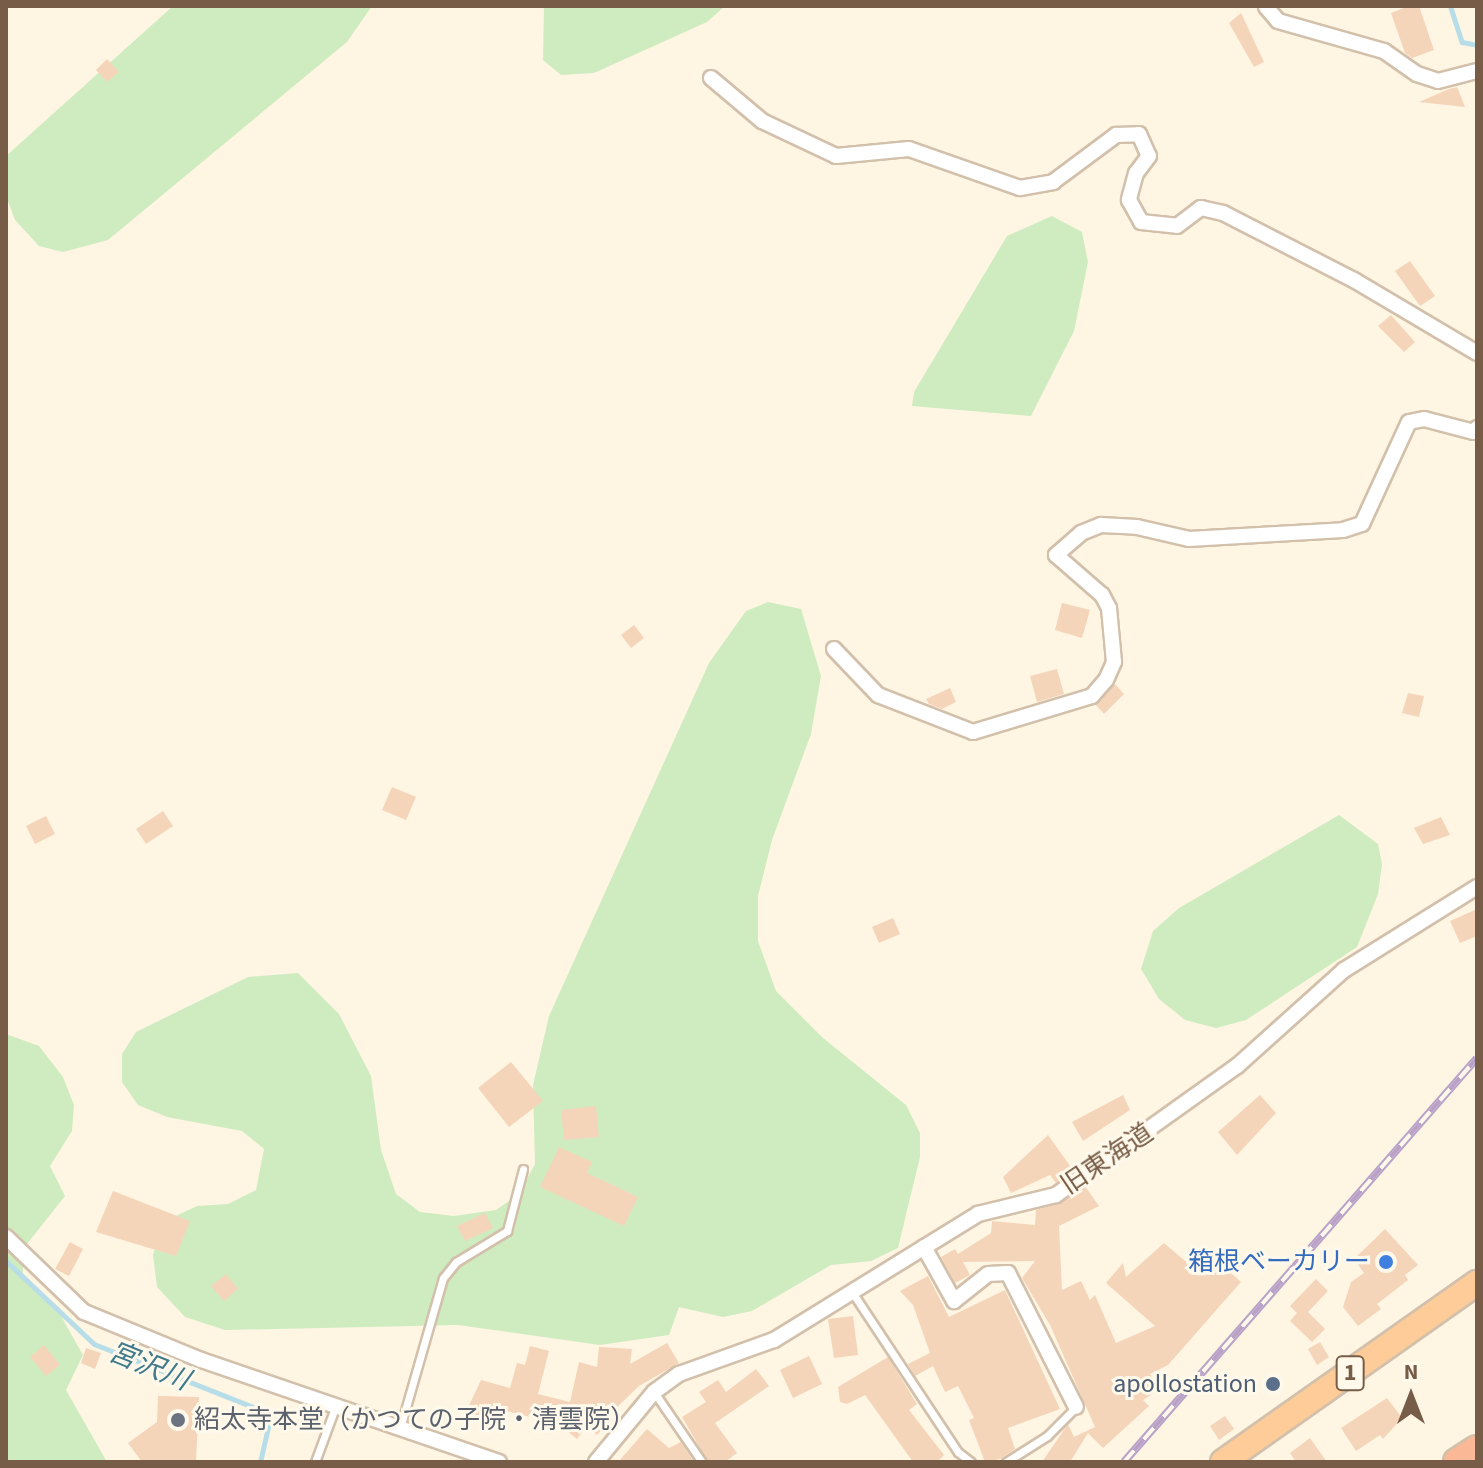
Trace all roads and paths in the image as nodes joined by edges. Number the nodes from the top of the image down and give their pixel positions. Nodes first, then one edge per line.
1 (1266, 7) edge
2 (1477, 71) edge
3 (711, 78) dead end
4 (1477, 353) edge
5 (1477, 428) edge
6 (834, 649) dead end
7 (1477, 887) edge
8 (523, 1169) dead end
9 (6, 1237) edge
10 (924, 1247) junction
11 (1477, 1283) edge
12 (852, 1292) junction
13 (654, 1392) junction
14 (336, 1405) junction
15 (1076, 1407) joint
16 (400, 1428) junction
17 (1477, 1436) edge
18 (1477, 1449) edge
19 (315, 1462) edge
20 (499, 1462) edge
21 (596, 1462) edge
22 (702, 1462) edge
23 (971, 1462) edge
24 (1006, 1462) edge
25 (1223, 1462) edge
26 (1445, 1462) edge
27 (1457, 1462) edge

1 - 2 street
3 - 4 street
5 - 6 street
7 - 10 street, 旧東海道
8 - 16 lane
9 - 14 street
10 - 12 street, 旧東海道
10 - 15 street
11 - 25 highway, 1
12 - 13 street, 旧東海道
12 - 23 lane
13 - 21 street, 旧東海道
13 - 22 lane
14 - 16 street
14 - 19 lane
15 - 24 lane
16 - 20 street
17 - 26 highway
18 - 27 highway

